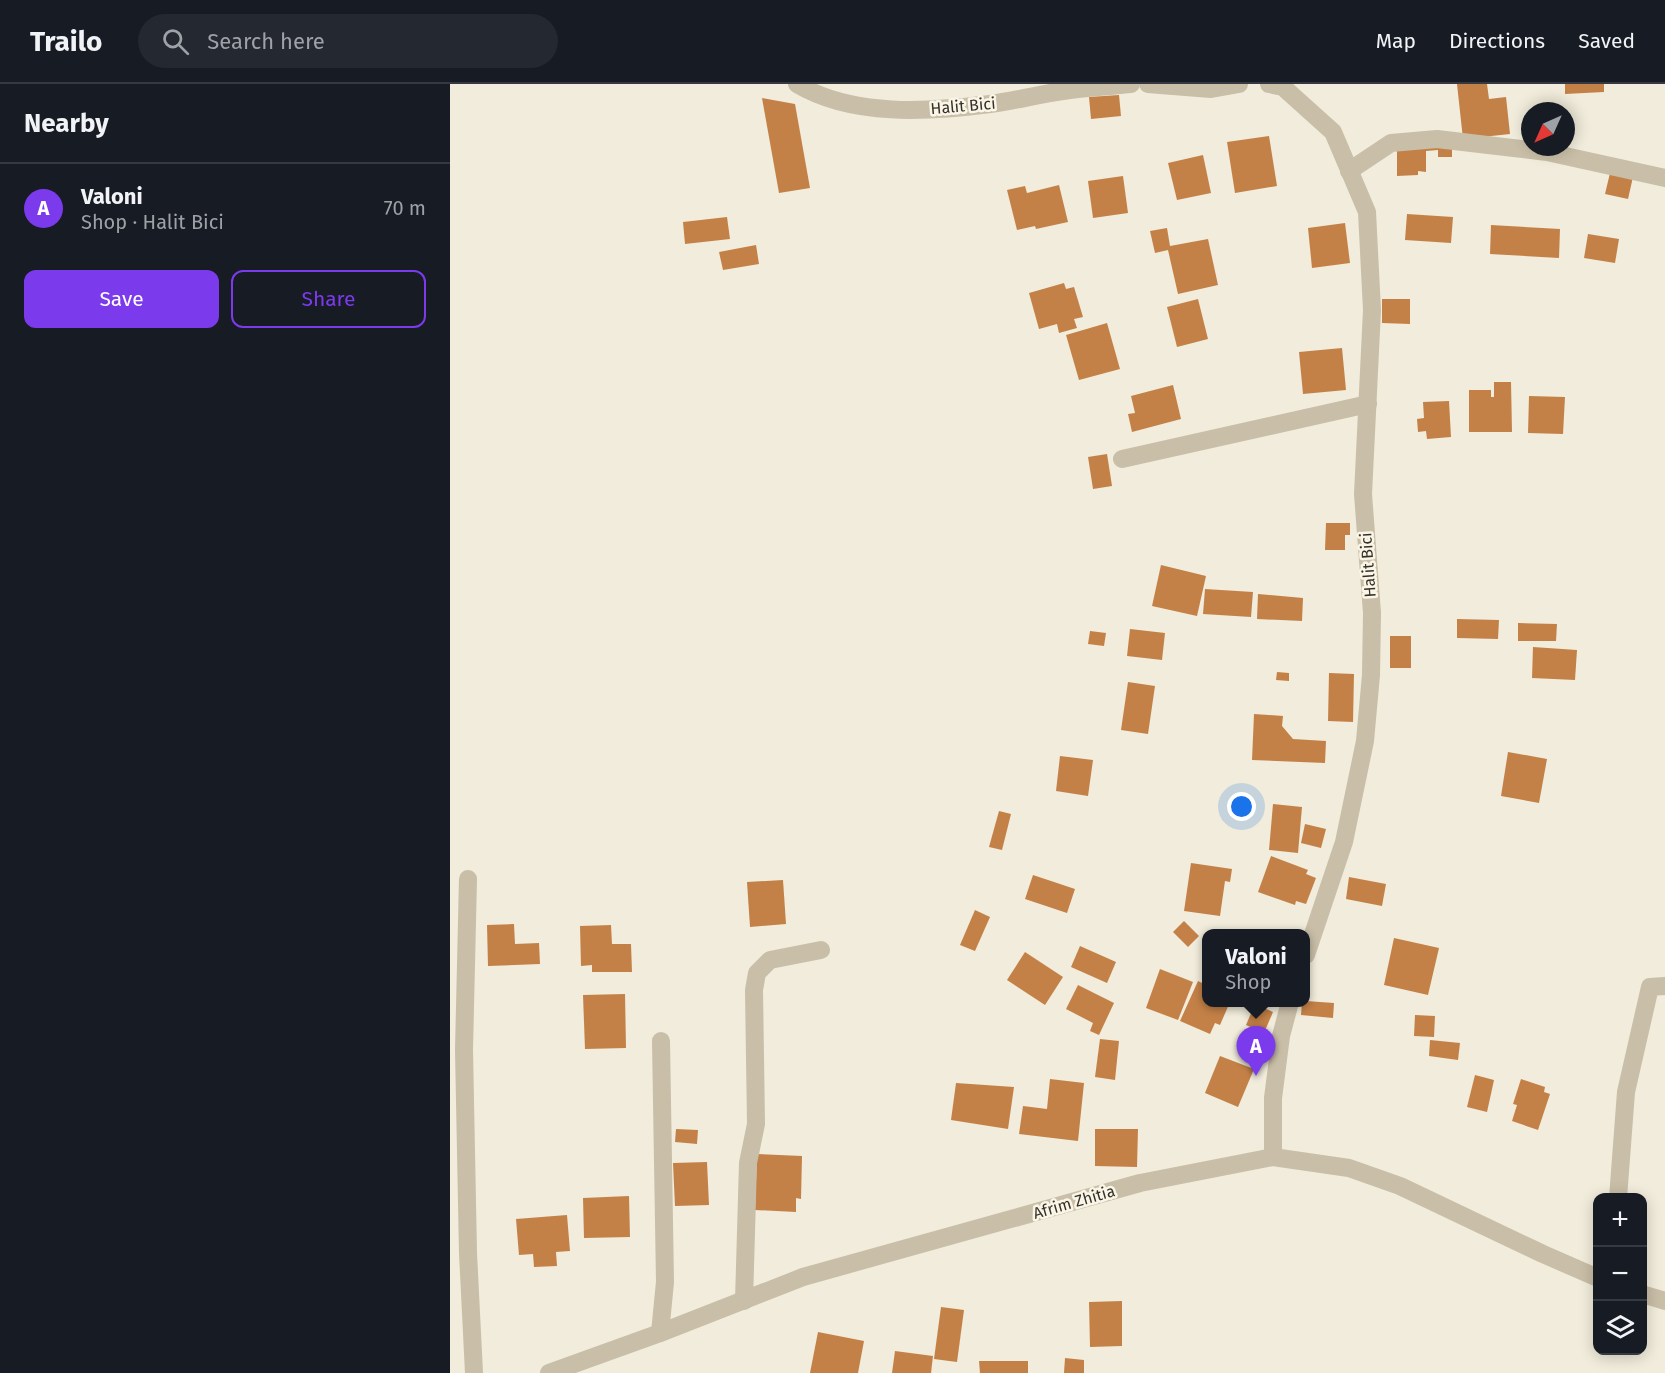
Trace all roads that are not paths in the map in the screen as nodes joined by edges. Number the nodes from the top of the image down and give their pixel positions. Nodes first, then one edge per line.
1 (797, 84) edge
2 (1131, 84) edge
3 (1148, 84) edge
4 (1239, 84) edge
5 (1269, 84) edge
6 (1349, 171) junction
7 (1665, 178) edge
8 (1368, 404) junction
9 (1122, 459) dead end
10 (468, 879) dead end
11 (1310, 941) edge
12 (821, 950) dead end
13 (1665, 986) edge
14 (1289, 1007) edge
15 (661, 1041) dead end
16 (1273, 1156) junction
17 (1618, 1193) edge
18 (1593, 1276) edge
19 (1647, 1296) edge
20 (744, 1301) junction
21 (1665, 1301) edge
22 (660, 1334) junction
23 (474, 1373) edge
24 (549, 1373) edge

1 - 2 street, Halit Bici
3 - 4 street
5 - 6 street, Halit Bici
6 - 7 street
6 - 8 street, Halit Bici
8 - 9 street
8 - 11 street, Halit Bici
10 - 23 street
12 - 20 street
13 - 17 street
14 - 16 street
15 - 22 street
16 - 18 street, Afrim Zhitia
16 - 20 street, Afrim Zhitia
19 - 21 street
20 - 22 street, Afrim Zhitia
22 - 24 street, Afrim Zhitia

